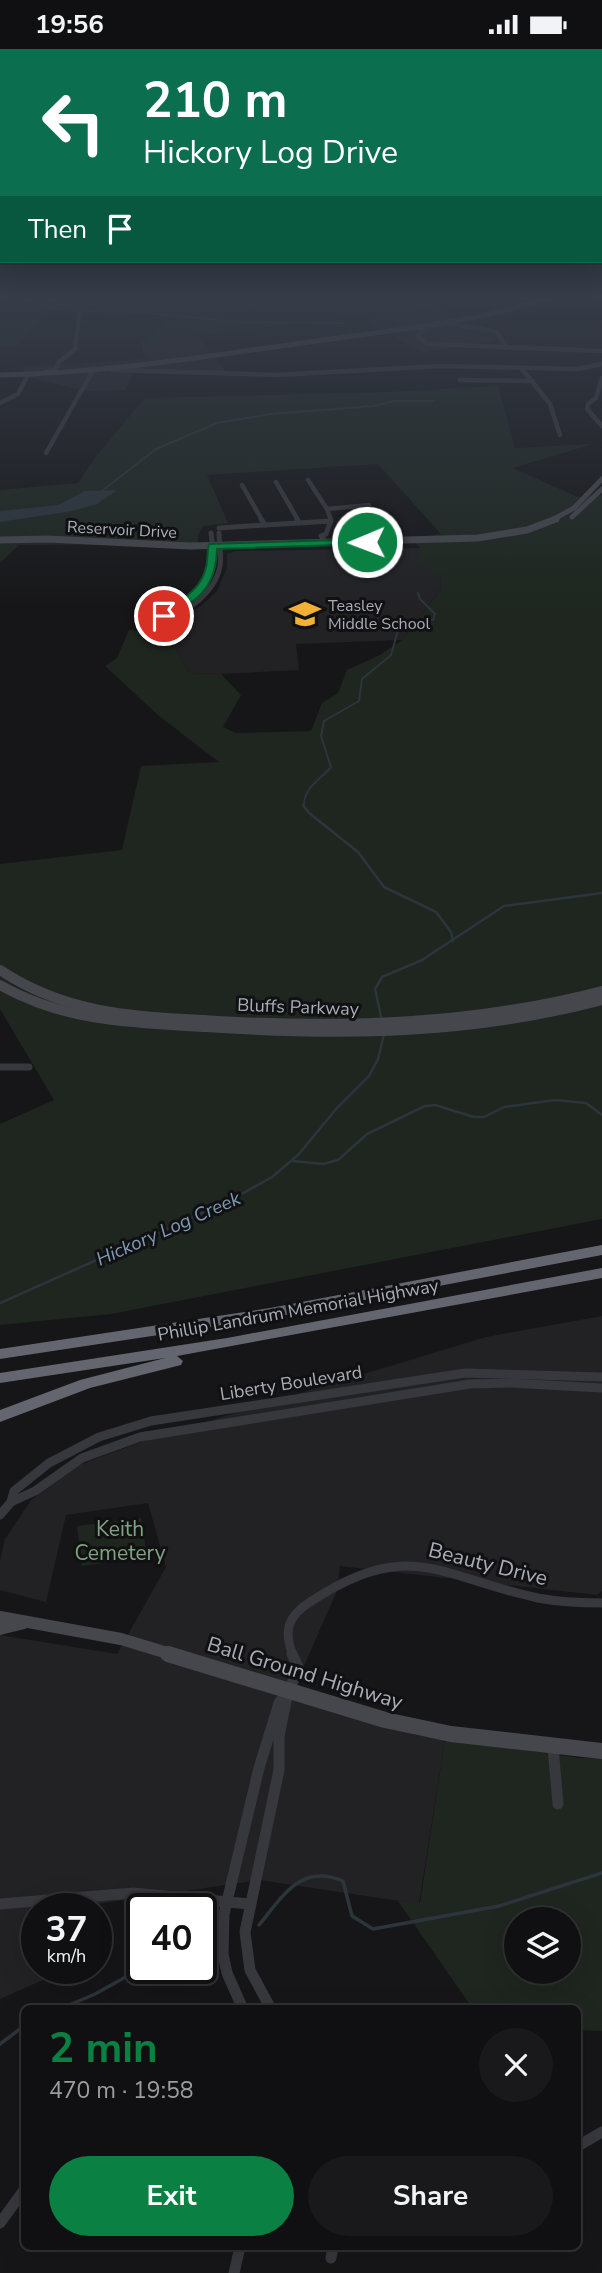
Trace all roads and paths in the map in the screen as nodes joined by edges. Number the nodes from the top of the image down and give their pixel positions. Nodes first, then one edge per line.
1 (75, 402) edge
2 (548, 402) edge
3 (591, 402) edge
4 (602, 426) edge
5 (560, 435) dead end
6 (46, 453) dead end
7 (602, 479) edge
8 (308, 480) dead end
9 (276, 482) dead end
10 (242, 485) dead end
11 (602, 489) edge
12 (369, 505) dead end
13 (327, 509) junction
14 (331, 521) junction
15 (299, 523) junction
16 (265, 525) junction
17 (220, 531) junction
18 (0, 542) edge
19 (326, 544) junction
20 (215, 545) junction
21 (0, 970) edge
22 (0, 985) edge
23 (602, 991) edge
24 (602, 1000) edge
25 (201, 1023) junction
26 (0, 1067) edge
27 (29, 1067) dead end
28 (602, 1250) edge
29 (602, 1273) edge
30 (377, 1317) junction
31 (102, 1340) junction
32 (0, 1346) edge
33 (0, 1354) edge
34 (602, 1377) edge
35 (0, 1378) edge
36 (602, 1388) edge
37 (0, 1416) edge
38 (12, 1502) junction
39 (0, 1515) edge
40 (602, 1603) edge
41 (0, 1617) edge
42 (29, 1622) junction
43 (0, 1629) edge
44 (288, 1692) junction
45 (552, 1747) junction
46 (602, 1751) edge
47 (558, 1804) dead end
48 (227, 1901) junction
49 (249, 1903) junction
50 (0, 1904) edge
51 (241, 2005) edge
52 (269, 2005) edge
53 (602, 2132) edge
54 (581, 2144) edge
55 (21, 2194) edge
56 (0, 2223) edge
57 (239, 2250) edge
58 (234, 2273) edge

1 - 6 street
2 - 5 street
3 - 4 street
7 - 19 main road, Reservoir Drive
8 - 13 street
9 - 15 street
10 - 16 street
11 - 19 main road, Reservoir Drive
12 - 13 street
13 - 14 street
14 - 15 street
14 - 19 street
15 - 16 street
16 - 17 street
17 - 20 street
17 - 20 street
18 - 20 main road, Reservoir Drive
18 - 20 main road, Reservoir Drive
19 - 20 main road, Reservoir Drive
19 - 20 main road, Reservoir Drive
20 - 20 street
21 - 25 main road, Bluffs Parkway
22 - 25 main road, Bluffs Parkway
23 - 25 main road, Bluffs Parkway
24 - 25 main road, Bluffs Parkway
26 - 27 street
28 - 31 highway, Phillip Landrum Memorial Highway
29 - 30 highway, Phillip Landrum Memorial Highway
30 - 35 highway, Phillip Landrum Memorial Highway
30 - 37 highway
31 - 32 highway
31 - 33 highway, Phillip Landrum Memorial Highway
34 - 38 street, Liberty Boulevard
36 - 38 street, Liberty Boulevard
38 - 39 street, Liberty Boulevard
40 - 44 street, Beauty Drive
41 - 42 main road, Ball Ground Highway
42 - 43 main road
42 - 44 main road, Ball Ground Highway
44 - 45 main road, Ball Ground Highway
44 - 48 street
44 - 49 street
45 - 46 main road, Ball Ground Highway
45 - 47 street
48 - 49 street
48 - 50 street
48 - 51 street
49 - 52 street
53 - 54 street
55 - 56 street
57 - 58 street

